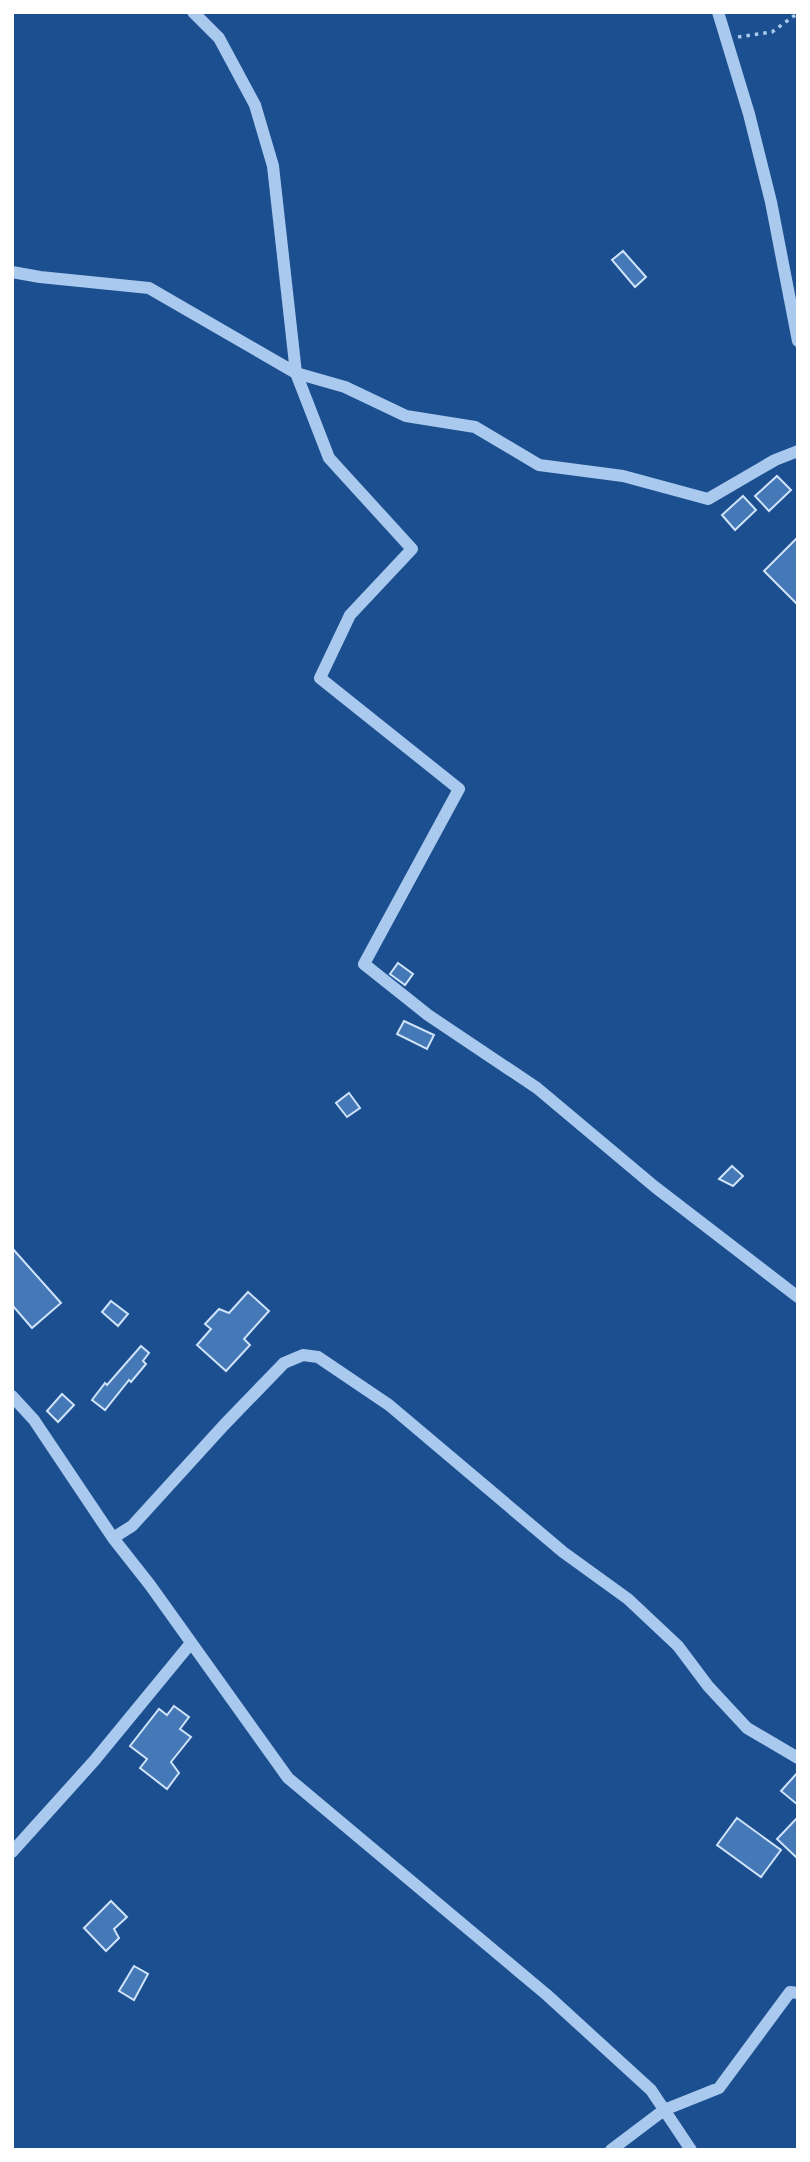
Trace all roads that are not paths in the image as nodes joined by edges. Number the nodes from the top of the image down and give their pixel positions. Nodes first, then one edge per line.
1 (193, 12) edge
2 (718, 12) edge
3 (12, 272) edge
4 (798, 341) edge
5 (296, 373) junction
6 (798, 451) edge
7 (798, 1297) edge
8 (12, 1396) edge
9 (113, 1538) junction
10 (191, 1643) junction
11 (798, 1758) edge
12 (12, 1852) edge
13 (798, 1993) edge
14 (664, 2110) junction
15 (611, 2150) edge
16 (691, 2150) edge

1 - 5 street
2 - 4 street
3 - 5 street
5 - 6 street
5 - 7 street
8 - 9 street
9 - 10 street
9 - 11 street
10 - 12 street
10 - 14 street
13 - 14 street
14 - 15 street
14 - 16 street

